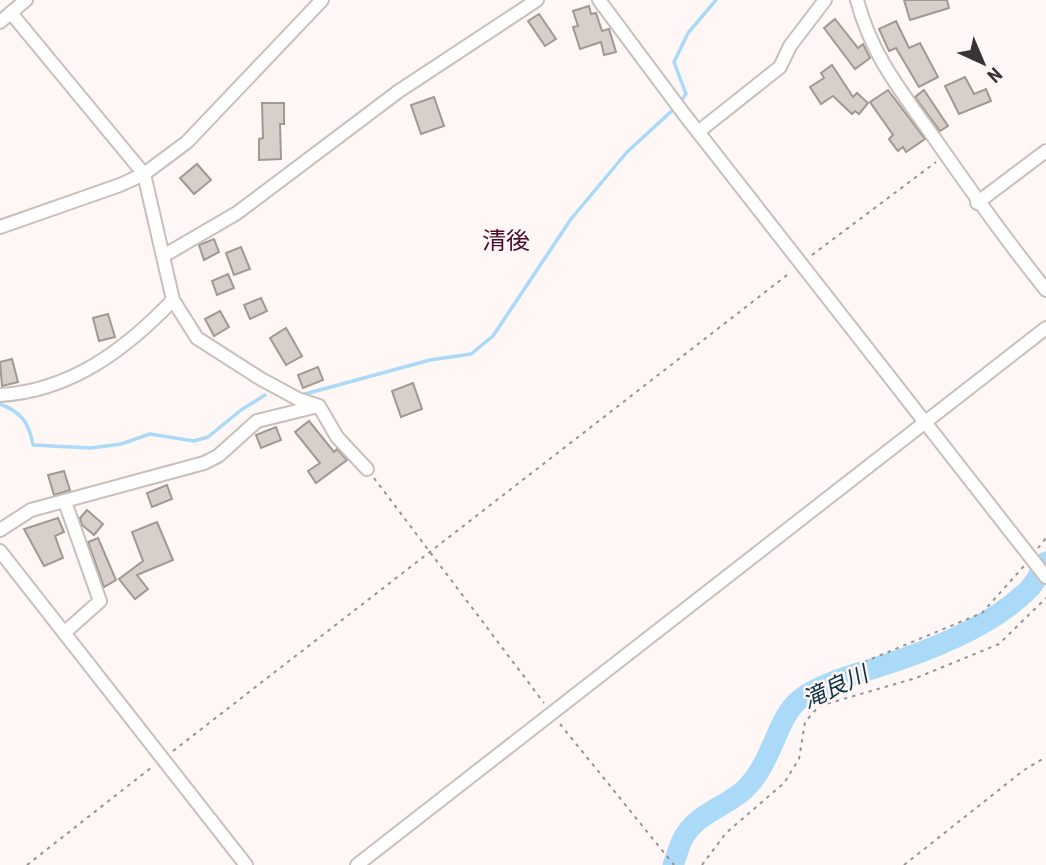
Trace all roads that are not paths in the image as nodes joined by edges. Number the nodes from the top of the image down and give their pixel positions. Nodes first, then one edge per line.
1 (26, 0) edge
2 (322, 0) edge
3 (537, 0) edge
4 (599, 0) edge
5 (825, 0) edge
6 (857, 0) edge
7 (12, 13) junction
8 (0, 22) edge
9 (698, 132) junction
10 (1046, 150) edge
11 (144, 174) junction
12 (977, 203) junction
13 (0, 227) edge
14 (165, 255) junction
15 (1046, 290) edge
16 (173, 300) junction
17 (1046, 328) edge
18 (0, 395) edge
19 (318, 406) junction
20 (926, 422) junction
21 (367, 469) road end
22 (65, 502) junction
23 (0, 530) edge
24 (0, 551) edge
25 (1046, 577) edge
26 (64, 632) junction
27 (246, 865) edge
28 (357, 865) edge

1 - 7 street
2 - 11 street
3 - 14 street
4 - 9 street
5 - 9 street
6 - 12 street
7 - 8 street
7 - 11 street
9 - 20 street
10 - 12 street
11 - 13 street
11 - 14 street
12 - 15 street
14 - 16 street
16 - 18 street
16 - 19 street
17 - 20 street
19 - 21 street
19 - 22 street
20 - 25 street
20 - 28 street
22 - 23 street
22 - 26 street
24 - 26 street
26 - 27 street

